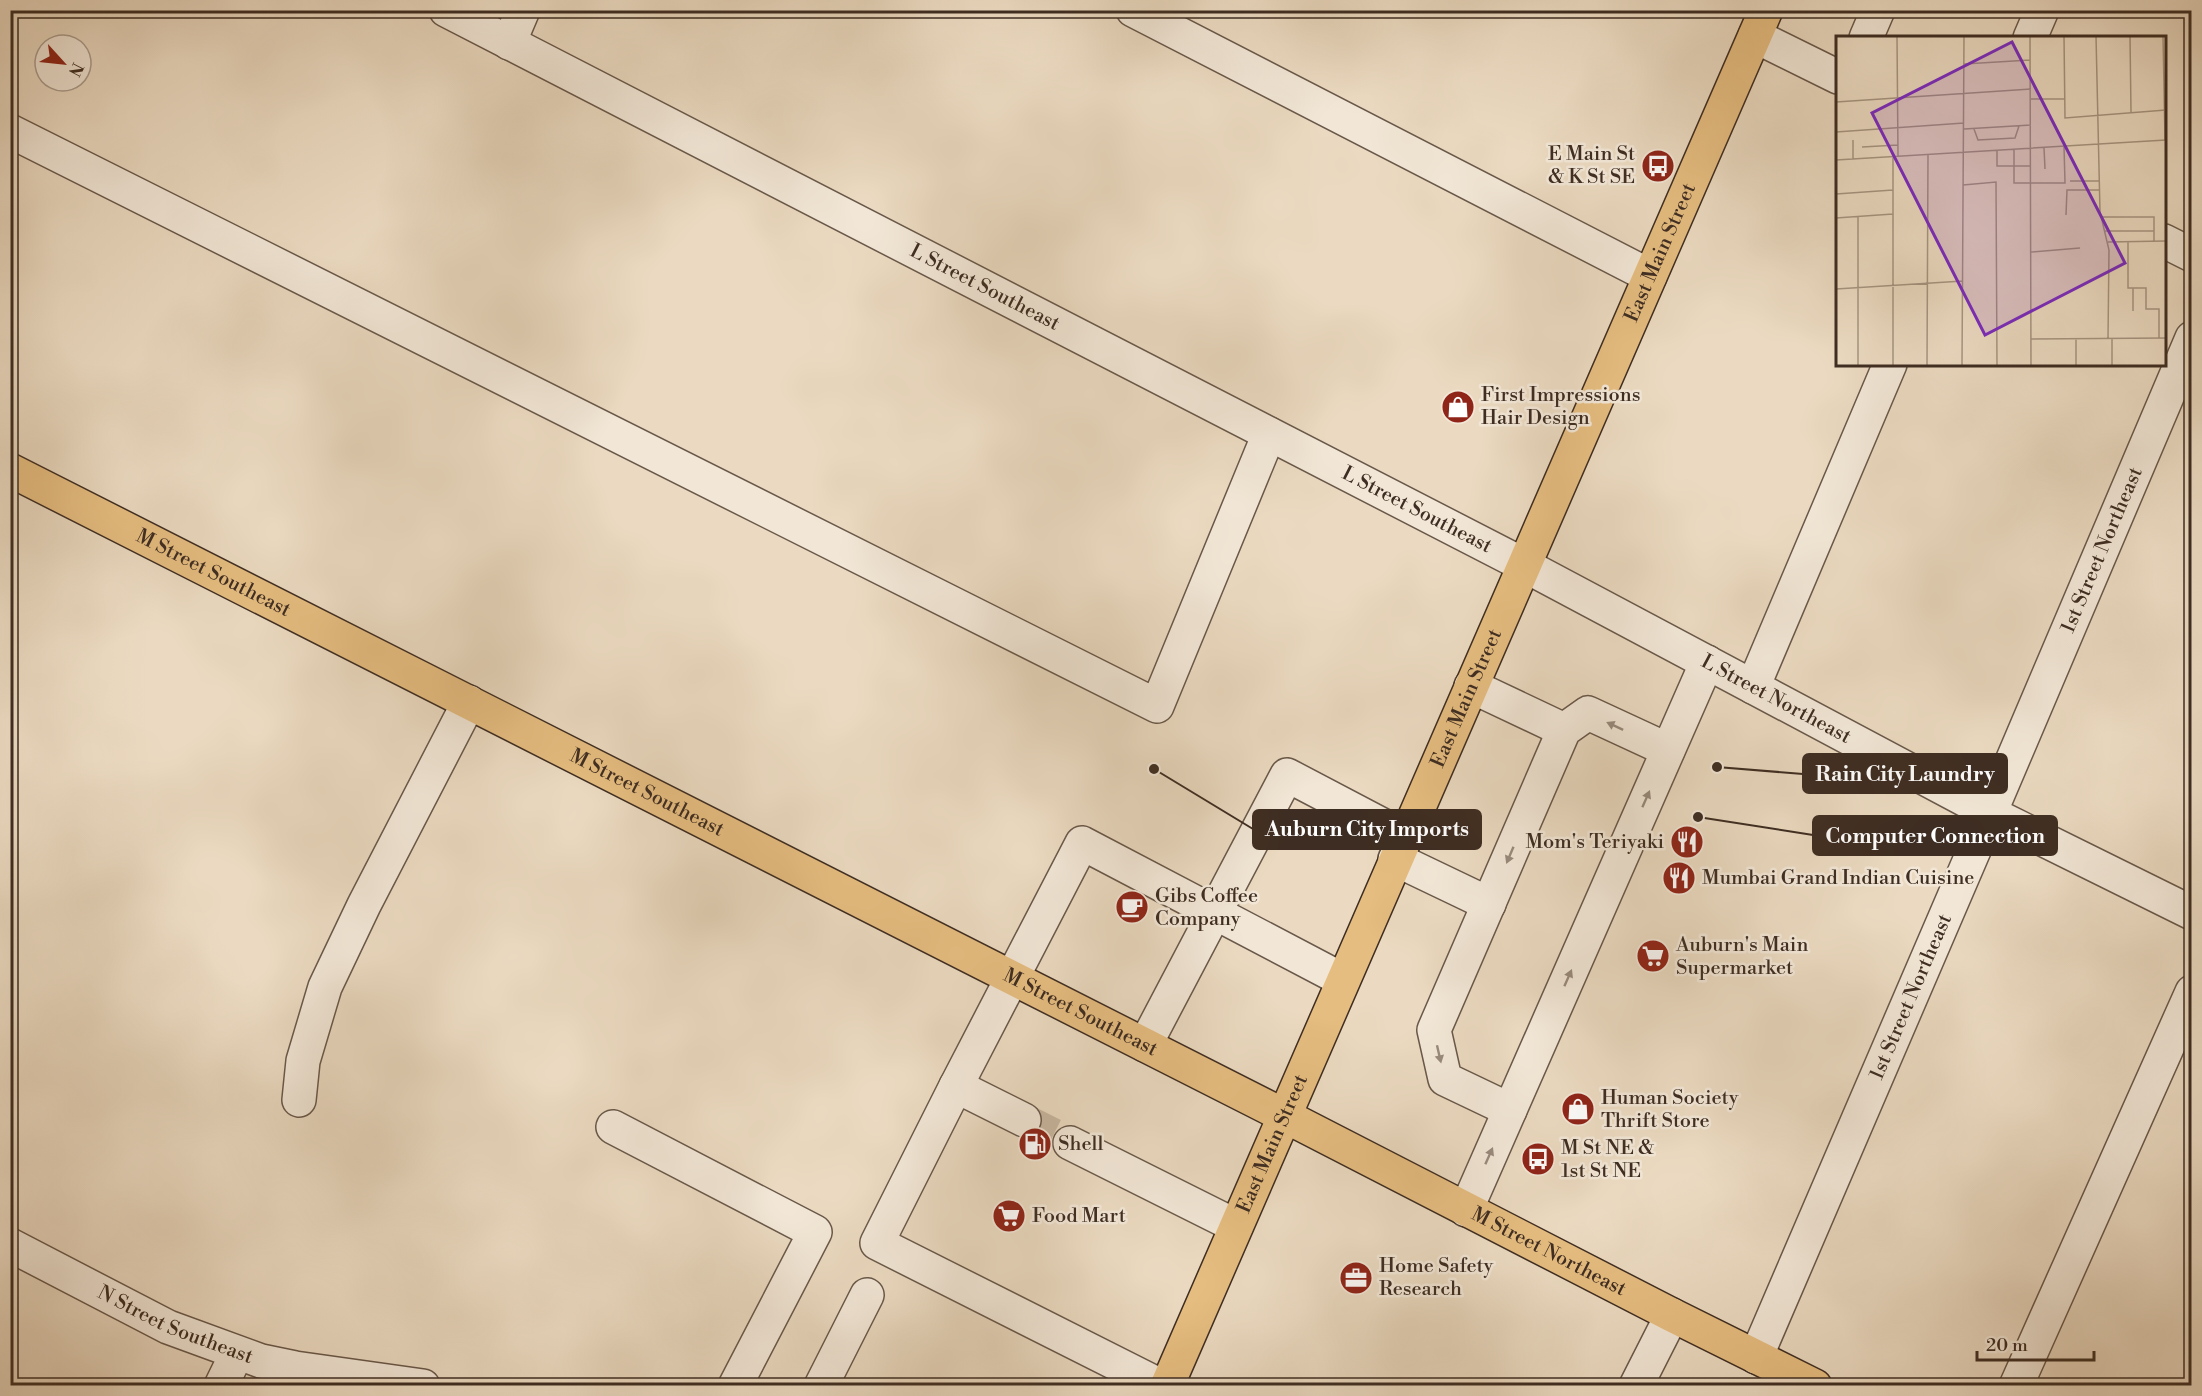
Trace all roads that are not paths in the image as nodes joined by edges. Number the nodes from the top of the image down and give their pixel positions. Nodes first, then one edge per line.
1 (446, 10) edge
2 (523, 10) edge
3 (1133, 10) edge
4 (1878, 10) edge
5 (2042, 10) edge
6 (1761, 23) edge
7 (1867, 36) edge
8 (2031, 36) edge
9 (509, 43) junction
10 (1836, 77) edge
11 (10, 131) edge
12 (2166, 243) edge
13 (2192, 255) edge
14 (1650, 276) junction
15 (2192, 338) edge
16 (1889, 366) edge
17 (1269, 434) junction
18 (10, 470) edge
19 (1524, 565) junction
20 (1707, 662) junction
21 (1471, 686) junction
22 (1753, 687) junction
23 (469, 702) junction
24 (1564, 730) junction
25 (1668, 750) junction
26 (1990, 813) junction
27 (1400, 848) junction
28 (1489, 904) junction
29 (1214, 913) junction
30 (2192, 913) edge
31 (1012, 978) junction
32 (1343, 980) junction
33 (2192, 992) edge
34 (1145, 1045) junction
35 (956, 1086) junction
36 (299, 1100) dead end
37 (1510, 1110) junction
38 (1285, 1116) junction
39 (1024, 1120) tunnel mouth
40 (613, 1127) dead end
41 (1070, 1143) tunnel mouth
42 (1466, 1210) junction
43 (1236, 1226) junction
44 (10, 1245) edge
45 (867, 1295) dead end
46 (1672, 1315) junction
47 (237, 1353) junction
48 (1756, 1357) junction
49 (333, 1379) edge
50 (221, 1386) edge
51 (423, 1386) edge
52 (735, 1386) edge
53 (820, 1386) edge
54 (1161, 1386) edge
55 (1167, 1386) edge
56 (1636, 1386) edge
57 (1815, 1386) edge
58 (2016, 1386) edge

1 - 9 street, L Street Southeast
2 - 9 street
3 - 14 street
4 - 7 street
5 - 8 street
6 - 10 street
6 - 14 main road, East Main Street
9 - 17 street, L Street Southeast
11 - 17 street
12 - 13 street
14 - 19 main road, East Main Street
15 - 26 street, 1st Street Northeast
16 - 22 street
17 - 19 street, L Street Southeast
18 - 23 main road, M Street Southeast
19 - 20 street, L Street Northeast
19 - 21 main road, East Main Street
20 - 22 street, L Street Northeast
20 - 25 street
21 - 24 street
21 - 27 main road, East Main Street
22 - 26 street, L Street Northeast
23 - 31 main road, M Street Southeast
23 - 36 street
25 -> 24 street
24 -> 28 street
37 -> 25 street
26 - 30 street, L Street Northeast
26 - 48 street, 1st Street Northeast
27 - 28 street
27 - 29 street
27 - 32 main road, East Main Street
28 -> 37 street
29 - 31 street
29 - 32 street
29 - 34 street
31 - 34 main road, M Street Southeast
31 - 35 street
32 - 38 main road, East Main Street
33 - 58 street
34 - 38 main road, M Street Southeast
35 - 39 street
35 - 54 street
42 -> 37 street
38 - 42 main road, M Street Northeast
38 - 43 main road, East Main Street
40 - 52 street
41 - 43 street
42 - 46 main road, M Street Northeast
43 - 55 main road, East Main Street
44 - 47 street, N Street Southeast
45 - 53 street
46 - 48 main road, M Street Northeast
46 - 56 street
47 - 49 street, N Street Southeast
47 - 50 street
48 - 57 main road, M Street Northeast
49 - 51 street, N Street Southeast

